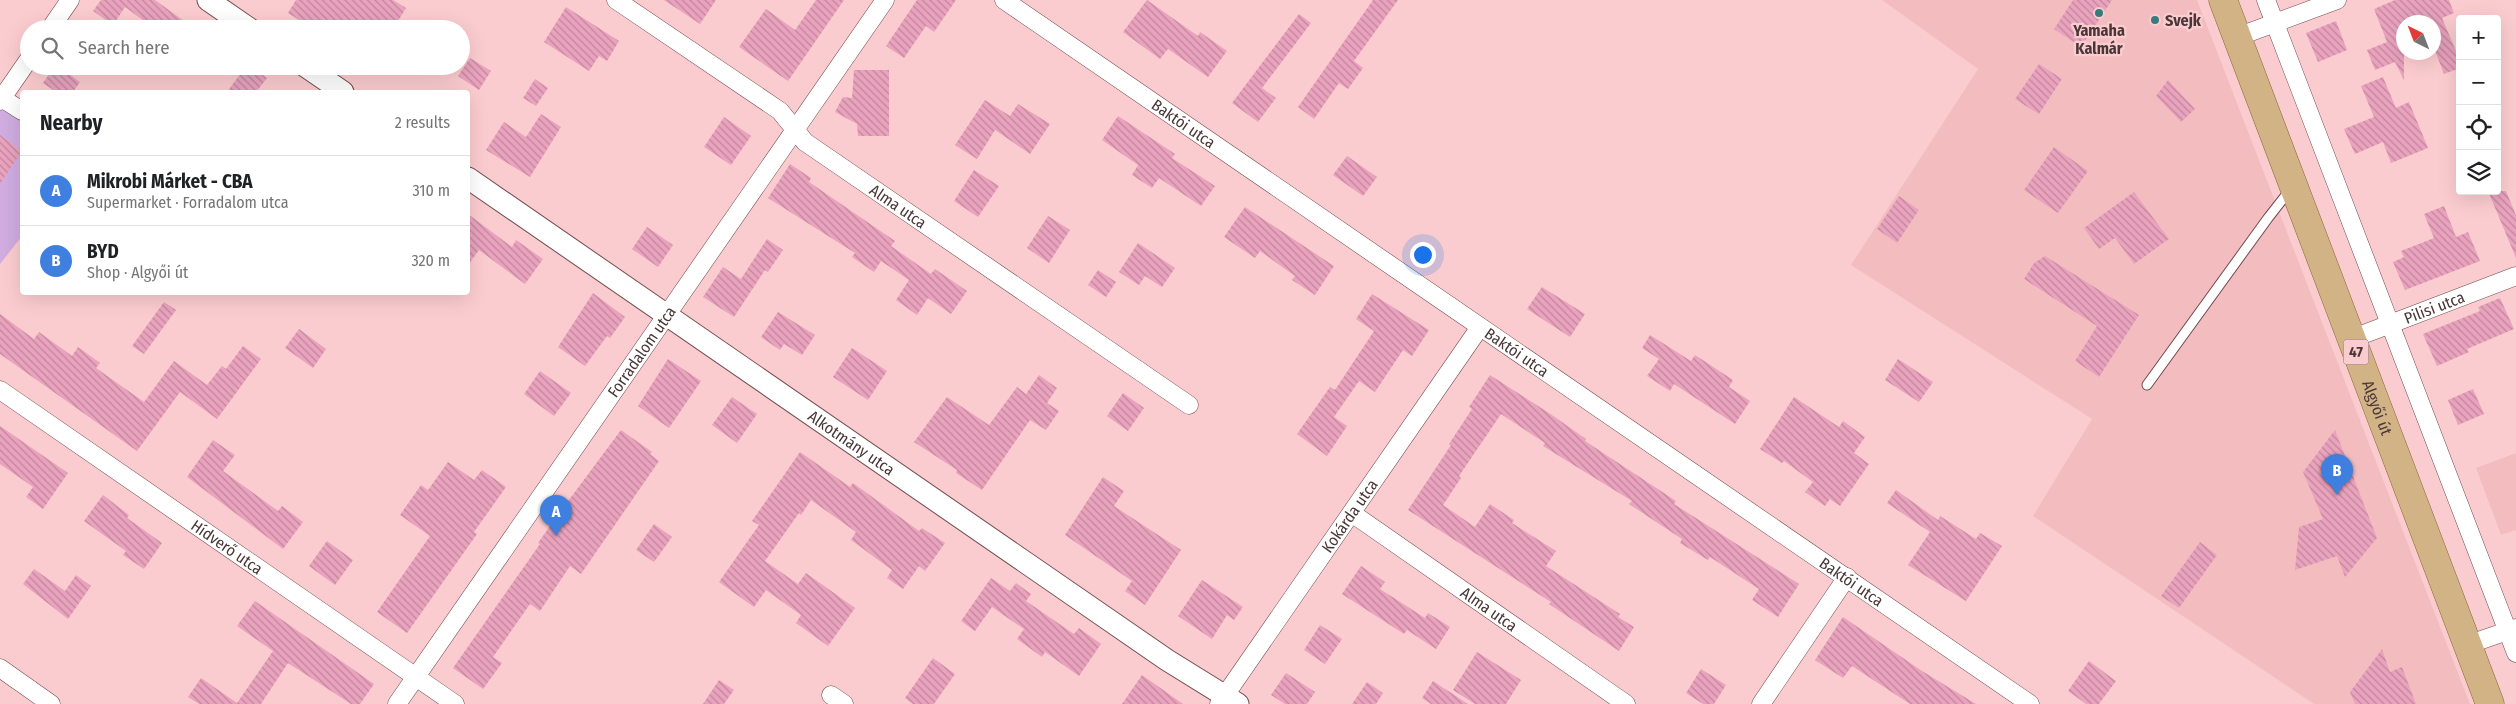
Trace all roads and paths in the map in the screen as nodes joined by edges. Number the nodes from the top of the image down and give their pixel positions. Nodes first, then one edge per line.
1 (70, 0) edge
2 (208, 0) edge
3 (616, 0) edge
4 (885, 0) edge
5 (1004, 0) edge
6 (2223, 0) edge
7 (2266, 0) edge
8 (2337, 0) edge
9 (56, 20) edge
10 (237, 20) edge
11 (2276, 24) junction
12 (2237, 37) junction
13 (20, 72) edge
14 (318, 75) edge
15 (340, 90) edge
16 (1, 98) edge
17 (20, 110) edge
18 (795, 130) junction
19 (470, 179) edge
20 (2293, 186) junction
21 (2516, 276) edge
22 (667, 316) junction
23 (2391, 323) junction
24 (1480, 327) junction
25 (2351, 339) junction
26 (2147, 385) dead end
27 (0, 390) edge
28 (1189, 405) dead end
29 (1353, 514) junction
30 (1847, 577) junction
31 (2512, 629) edge
32 (2468, 645) junction
33 (2516, 653) edge
34 (0, 668) edge
35 (416, 677) junction
36 (1227, 701) edge
37 (2027, 703) edge
38 (50, 704) edge
39 (398, 704) edge
40 (455, 704) edge
41 (1626, 704) edge
42 (1761, 704) edge
43 (2490, 704) edge

1 - 9 street
2 - 10 street
3 - 18 street, Alma utca
4 - 18 street, Forradalom utca
5 - 24 street, Baktói utca
6 - 12 main road, Algyői út / 47
7 - 11 street
8 - 11 street
11 - 12 street
11 - 23 street
12 - 20 main road, Algyői út / 47
13 - 16 street
14 - 15 street
16 - 17 street
18 - 22 street, Forradalom utca
18 - 28 street, Alma utca
19 - 22 street, Alkotmány utca
20 - 25 main road, Algyői út / 47
20 - 26 lane
21 - 23 street, Pilisi utca
22 - 35 street, Forradalom utca
22 - 36 street, Alkotmány utca
23 - 25 street, Pilisi utca
23 - 31 street
24 - 29 street, Kokárda utca
24 - 30 street, Baktói utca
25 - 32 main road, Algyői út / 47
27 - 35 street, Hídverő utca
29 - 36 street, Kokárda utca
29 - 41 street, Alma utca
30 - 37 street, Baktói utca
30 - 42 street
31 - 32 street
31 - 33 street
32 - 43 main road, Algyői út / 47
34 - 38 street
35 - 39 street, Forradalom utca
35 - 40 street, Hídverő utca

